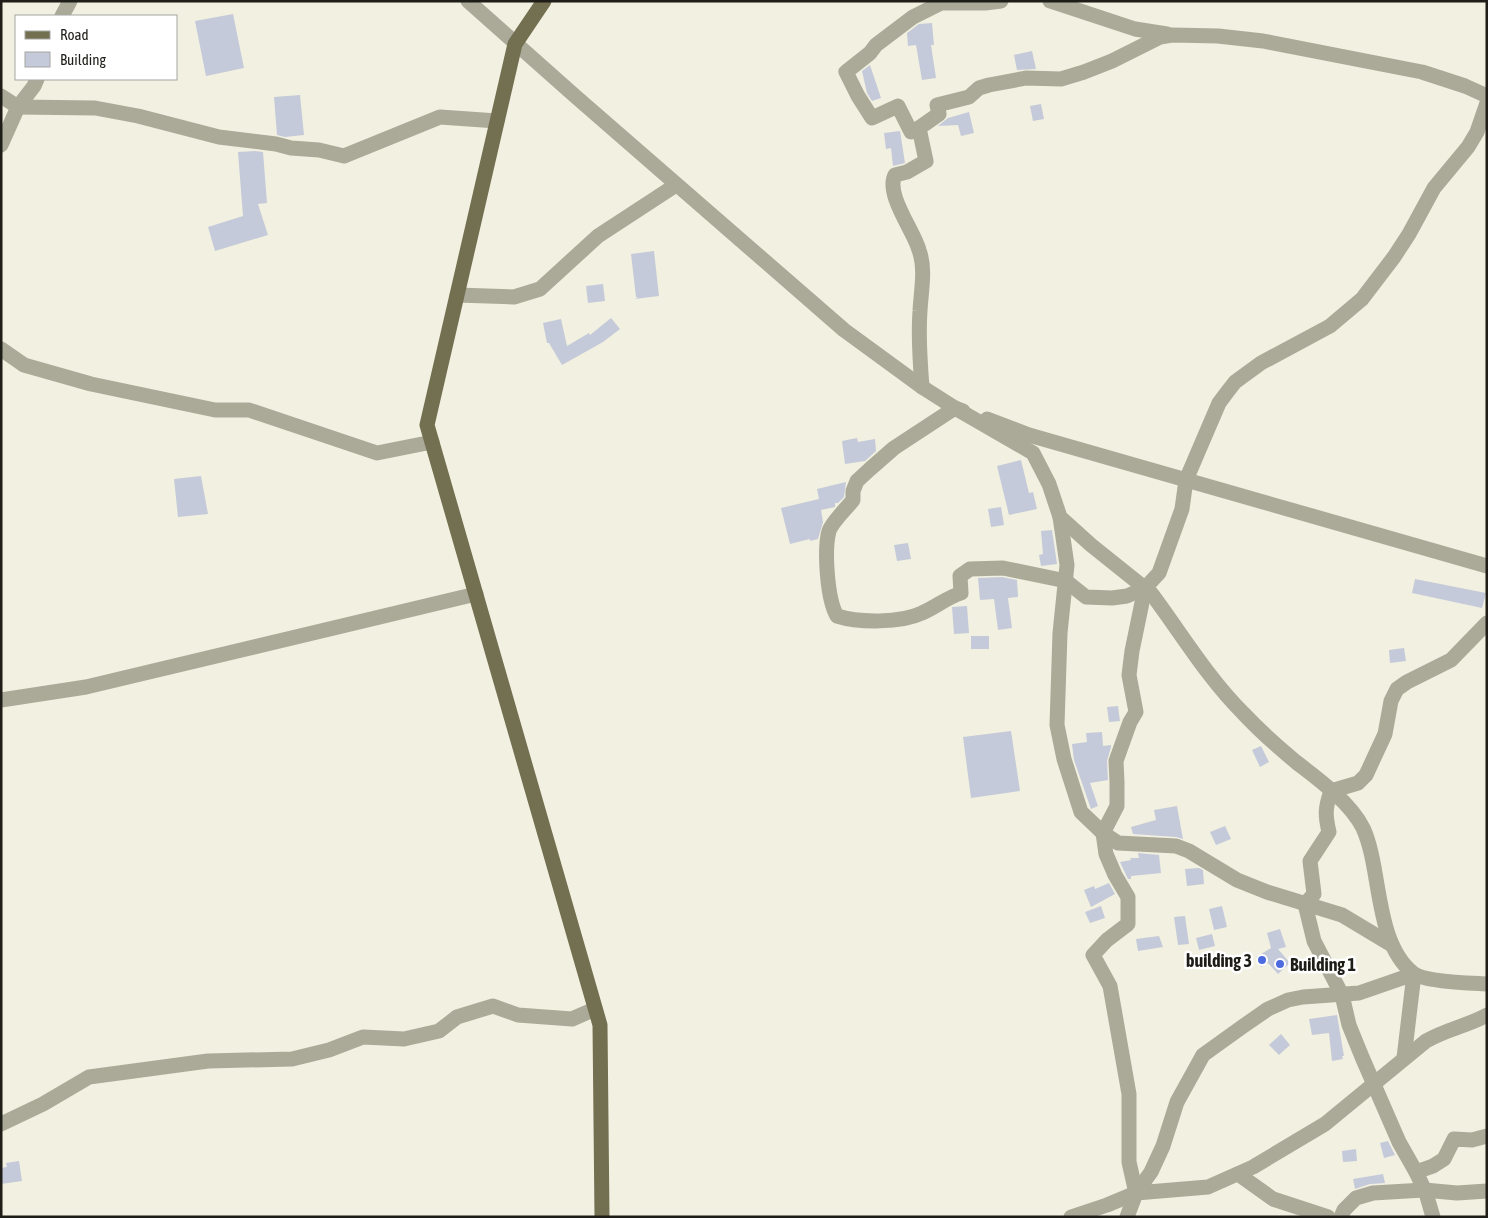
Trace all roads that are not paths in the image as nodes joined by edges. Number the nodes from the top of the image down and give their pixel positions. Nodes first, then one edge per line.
1 (70, 1) edge
2 (468, 1) edge
3 (544, 1) edge
4 (1002, 1) edge
5 (1050, 1) edge
6 (63, 15) edge
7 (1172, 35) junction
8 (515, 44) junction
9 (37, 80) edge
10 (1, 96) edge
11 (1487, 96) edge
12 (1487, 103) edge
13 (18, 107) junction
14 (497, 121) junction
15 (919, 128) junction
16 (1, 145) edge
17 (676, 185) junction
18 (457, 295) junction
19 (1, 348) edge
20 (922, 387) junction
21 (955, 408) junction
22 (432, 442) junction
23 (1186, 480) junction
24 (1060, 517) junction
25 (1487, 566) edge
26 (1066, 581) junction
27 (1145, 588) junction
28 (476, 594) junction
29 (1487, 623) edge
30 (1, 700) edge
31 (1331, 791) junction
32 (1102, 833) junction
33 (1305, 904) junction
34 (1392, 945) junction
35 (1414, 974) junction
36 (1487, 984) edge
37 (1342, 994) junction
38 (595, 1009) junction
39 (1487, 1015) edge
40 (1404, 1058) junction
41 (1373, 1083) junction
42 (1, 1124) edge
43 (1487, 1136) edge
44 (1416, 1172) junction
45 (1238, 1174) junction
46 (1424, 1190) junction
47 (1487, 1191) edge
48 (1136, 1193) junction
49 (602, 1217) edge
50 (1071, 1217) edge
51 (1127, 1217) edge
52 (1328, 1217) edge
53 (1341, 1217) edge
54 (1433, 1217) edge

1 - 6 street
2 - 8 street
3 - 8 main road
4 - 15 street
5 - 7 street
7 - 11 street
7 - 15 street
8 - 14 main road
8 - 17 street
9 - 13 street
10 - 13 street
12 - 23 street
13 - 14 street
13 - 16 street
14 - 18 main road
15 - 20 street
17 - 18 street
17 - 20 street
18 - 22 main road
19 - 22 street
20 - 21 street
21 - 23 street
21 - 24 street
21 - 26 street
22 - 28 main road
23 - 25 street
23 - 27 street
24 - 26 street
24 - 27 street
26 - 27 street
26 - 32 street
27 - 31 street
27 - 32 street
28 - 30 street
28 - 38 main road
29 - 31 street
31 - 33 street
31 - 34 street
32 - 33 street
32 - 48 street
33 - 34 street
33 - 37 street
34 - 35 street
35 - 36 street
35 - 37 street
35 - 40 street
37 - 41 street
37 - 48 street
38 - 42 street
38 - 49 main road
39 - 40 street
40 - 41 street
41 - 44 street
41 - 45 street
43 - 44 street
44 - 46 street
45 - 48 street
45 - 52 street
46 - 47 street
46 - 53 street
46 - 54 street
48 - 50 street
48 - 51 street

